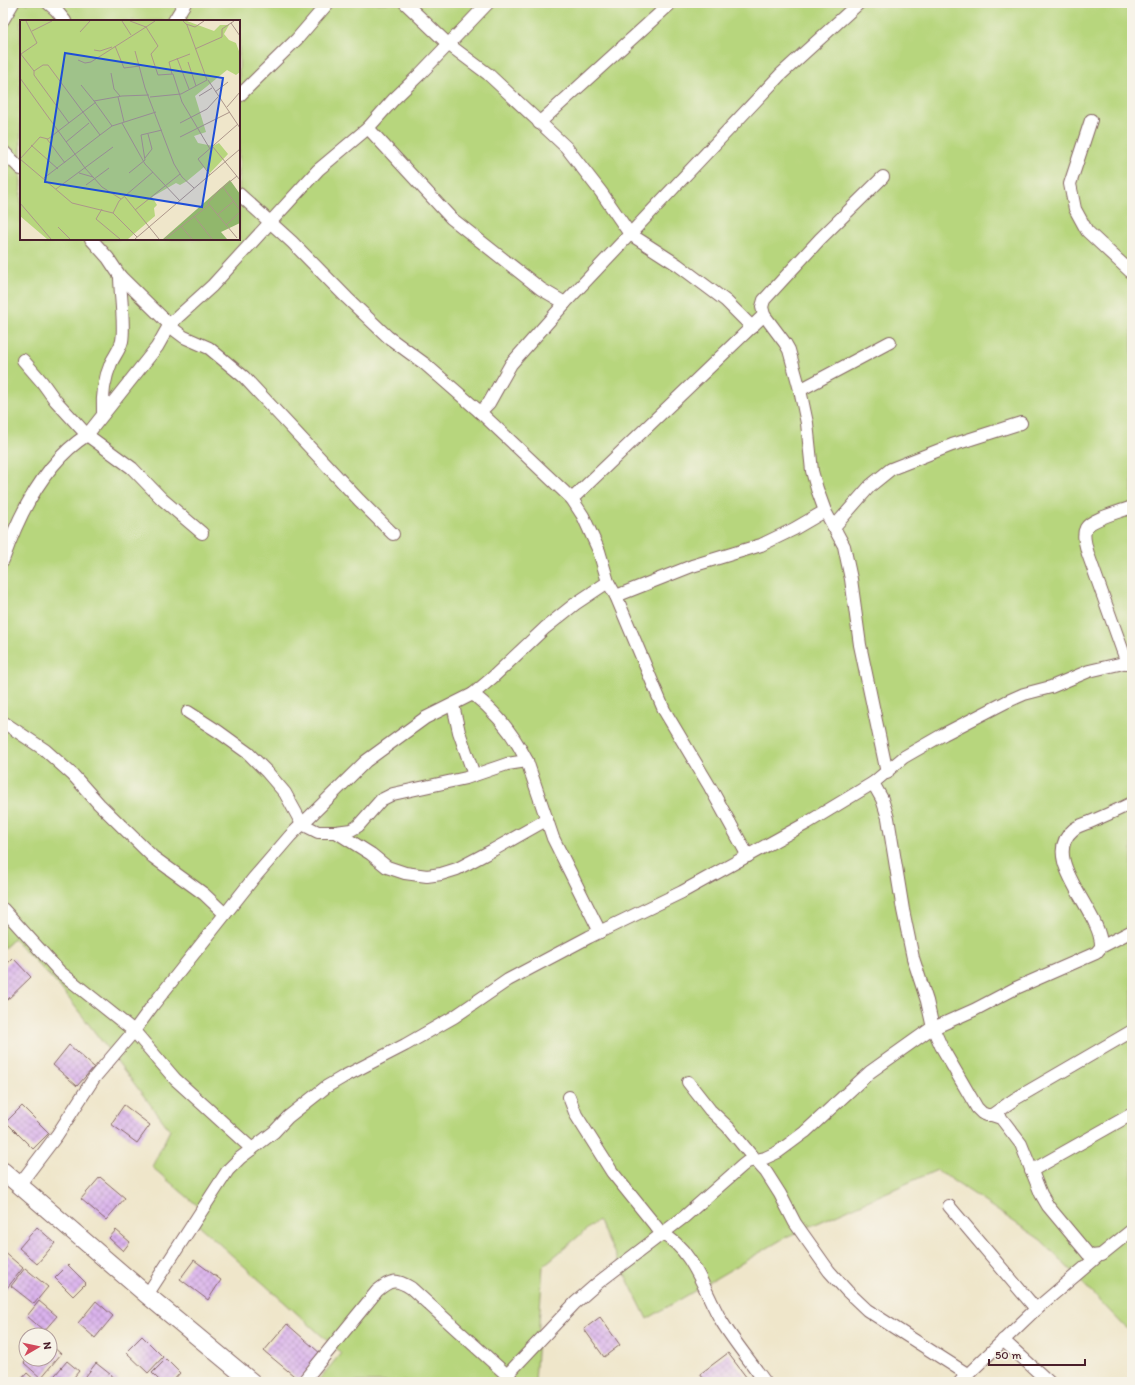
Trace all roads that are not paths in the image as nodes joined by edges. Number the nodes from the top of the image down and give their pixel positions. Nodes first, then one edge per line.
1 (13, 3) edge
2 (48, 3) edge
3 (185, 3) edge
4 (328, 3) edge
5 (405, 3) edge
6 (488, 3) edge
7 (671, 3) edge
8 (859, 3) edge
9 (3, 20) edge
10 (64, 20) edge
11 (175, 20) edge
12 (448, 44) junction
13 (240, 95) edge
14 (1091, 120) dead end
15 (539, 123) junction
16 (368, 128) junction
17 (3, 151) edge
18 (20, 168) edge
19 (883, 177) dead end
20 (240, 195) edge
21 (271, 222) junction
22 (630, 234) junction
23 (92, 240) edge
24 (1132, 273) edge
25 (120, 276) junction
26 (565, 303) junction
27 (764, 315) junction
28 (170, 324) junction
29 (752, 327) junction
30 (890, 342) dead end
31 (24, 360) dead end
32 (800, 390) junction
33 (480, 412) junction
34 (103, 414) junction
35 (1020, 423) dead end
36 (87, 435) junction
37 (572, 498) junction
38 (1132, 507) edge
39 (825, 511) junction
40 (834, 527) junction
41 (202, 533) dead end
42 (394, 534) dead end
43 (3, 560) edge
44 (608, 582) junction
45 (616, 596) junction
46 (1130, 662) edge
47 (473, 694) junction
48 (453, 705) junction
49 (188, 712) dead end
50 (3, 722) edge
51 (527, 761) junction
52 (887, 773) junction
53 (474, 775) junction
54 (873, 783) junction
55 (1132, 803) edge
56 (546, 820) junction
57 (302, 824) junction
58 (336, 832) junction
59 (748, 856) junction
60 (3, 909) edge
61 (226, 914) junction
62 (1132, 931) edge
63 (600, 932) junction
64 (1101, 947) junction
65 (933, 1028) junction
66 (134, 1031) junction
67 (1132, 1031) edge
68 (688, 1082) dead end
69 (569, 1097) dead end
70 (1132, 1114) edge
71 (992, 1115) junction
72 (252, 1149) junction
73 (755, 1160) junction
74 (3, 1171) edge
75 (1031, 1171) junction
76 (19, 1185) junction
77 (949, 1206) dead end
78 (1132, 1230) edge
79 (662, 1234) junction
80 (1097, 1257) junction
81 (146, 1295) junction
82 (1036, 1309) junction
83 (1003, 1340) junction
84 (510, 1378) edge
85 (963, 1378) edge
86 (252, 1382) edge
87 (303, 1382) edge
88 (765, 1382) edge
89 (1049, 1382) edge

1 - 9 street
2 - 10 street
3 - 11 street
4 - 13 street
5 - 12 street
6 - 12 street
7 - 15 street
8 - 22 street
12 - 15 street
12 - 16 street
14 - 24 street
15 - 22 street
16 - 21 street
16 - 26 street
17 - 18 street
19 - 27 street
20 - 21 street
21 - 28 street
21 - 33 street
22 - 26 street
22 - 29 street
23 - 25 street
25 - 28 street
25 - 34 street
26 - 33 street
27 - 29 street
27 - 32 street
28 - 34 street
28 - 42 street
29 - 37 street
30 - 32 street
31 - 36 street
32 - 39 street
33 - 37 street
34 - 36 street
35 - 40 street
36 - 41 street
36 - 43 street
37 - 44 street
38 - 46 street
39 - 40 street
39 - 45 street
40 - 52 street
44 - 45 street
44 - 47 street
45 - 59 street
46 - 52 street
47 - 48 street
47 - 51 street
48 - 53 street
48 - 57 street
49 - 57 street
50 - 61 street
51 - 53 street
51 - 56 street
52 - 54 street
53 - 58 street
54 - 59 street
54 - 65 street
55 - 64 street
56 - 58 street
56 - 63 street
57 - 58 street
57 - 61 street
59 - 63 street
60 - 66 street
61 - 66 street
62 - 64 street
63 - 72 street
64 - 65 street
65 - 71 street
65 - 73 street
66 - 72 street
66 - 76 street
67 - 71 street
68 - 73 street
69 - 79 street
70 - 75 street
71 - 75 street
72 - 81 street
73 - 79 street
73 - 85 street
74 - 76 main road
75 - 80 street
76 - 81 main road
77 - 82 street
78 - 80 street
79 - 84 street
79 - 88 street
80 - 82 street
81 - 86 main road
82 - 83 street
83 - 85 street
83 - 89 street
84 - 87 street

